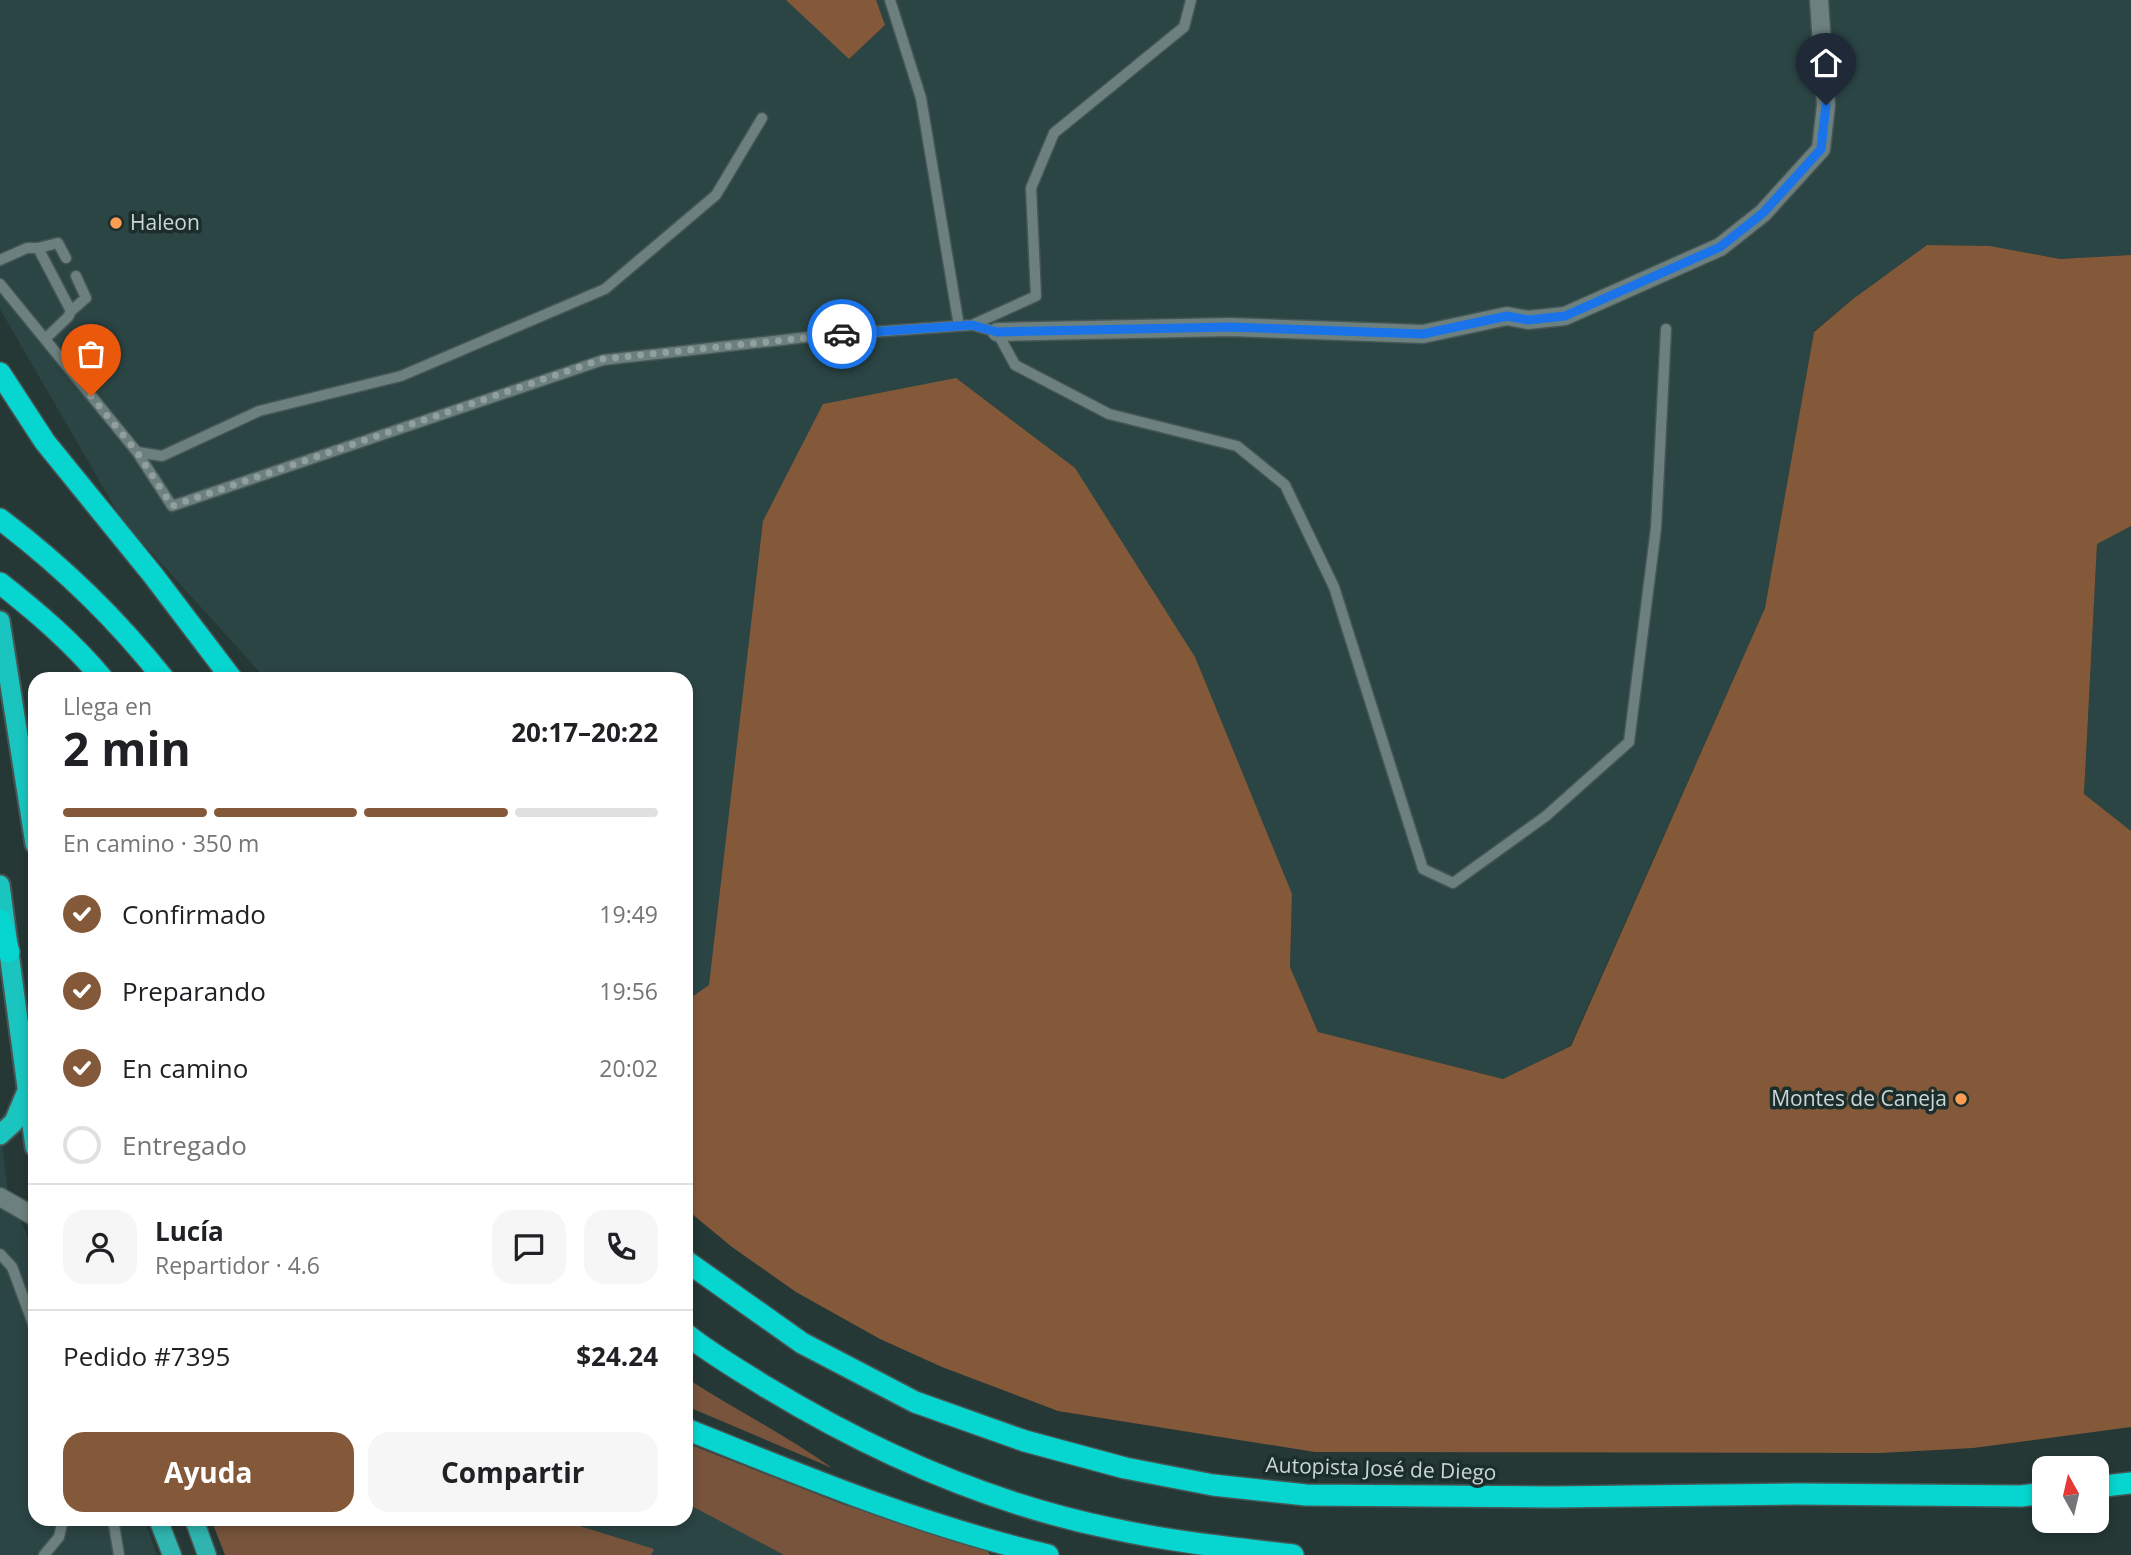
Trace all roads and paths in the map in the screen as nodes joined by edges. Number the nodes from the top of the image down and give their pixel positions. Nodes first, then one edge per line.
1 (890, 0) edge
2 (1191, 0) edge
3 (1819, 0) edge
4 (762, 118) dead end
5 (38, 248) junction
6 (66, 258) dead end
7 (0, 260) edge
8 (76, 276) dead end
9 (0, 284) edge
10 (71, 311) junction
11 (972, 325) junction
12 (959, 326) junction
13 (1666, 329) dead end
14 (997, 332) junction
15 (45, 339) junction
16 (0, 373) edge
17 (137, 452) junction
18 (0, 519) edge
19 (0, 583) edge
20 (0, 621) edge
21 (97, 672) edge
22 (159, 672) edge
23 (227, 672) edge
24 (28, 799) edge
25 (0, 885) edge
26 (0, 920) edge
27 (9, 952) junction
28 (28, 1090) joint
29 (0, 1135) edge
30 (0, 1197) edge
31 (28, 1213) edge
32 (0, 1254) edge
33 (693, 1265) edge
34 (28, 1310) edge
35 (693, 1340) edge
36 (693, 1432) edge
37 (2131, 1483) edge
38 (2109, 1486) edge
39 (2032, 1495) edge
40 (62, 1526) edge
41 (114, 1526) edge
42 (161, 1526) edge
43 (197, 1526) edge
44 (44, 1555) edge
45 (119, 1555) edge
46 (172, 1555) edge
47 (207, 1555) edge
48 (1048, 1555) edge
49 (1293, 1555) edge

1 - 12 lane
2 - 11 lane
3 - 14 street
4 - 17 lane
5 - 6 lane
5 - 7 lane
5 - 10 lane
8 - 10 lane
9 - 15 lane
10 - 15 lane
11 - 12 lane
11 - 14 lane
12 - 17 lane
13 - 14 lane
15 - 17 lane
16 - 23 highway
18 - 22 highway
19 - 21 highway
20 - 24 highway
25 - 27 highway
26 - 27 highway
27 - 28 highway
28 - 29 highway
30 - 31 street
32 - 34 lane
33 - 39 highway, Autopista José de Diego
35 - 49 highway
36 - 48 highway
37 - 38 highway
40 - 44 lane
41 - 45 lane
42 - 46 main road
43 - 47 main road

